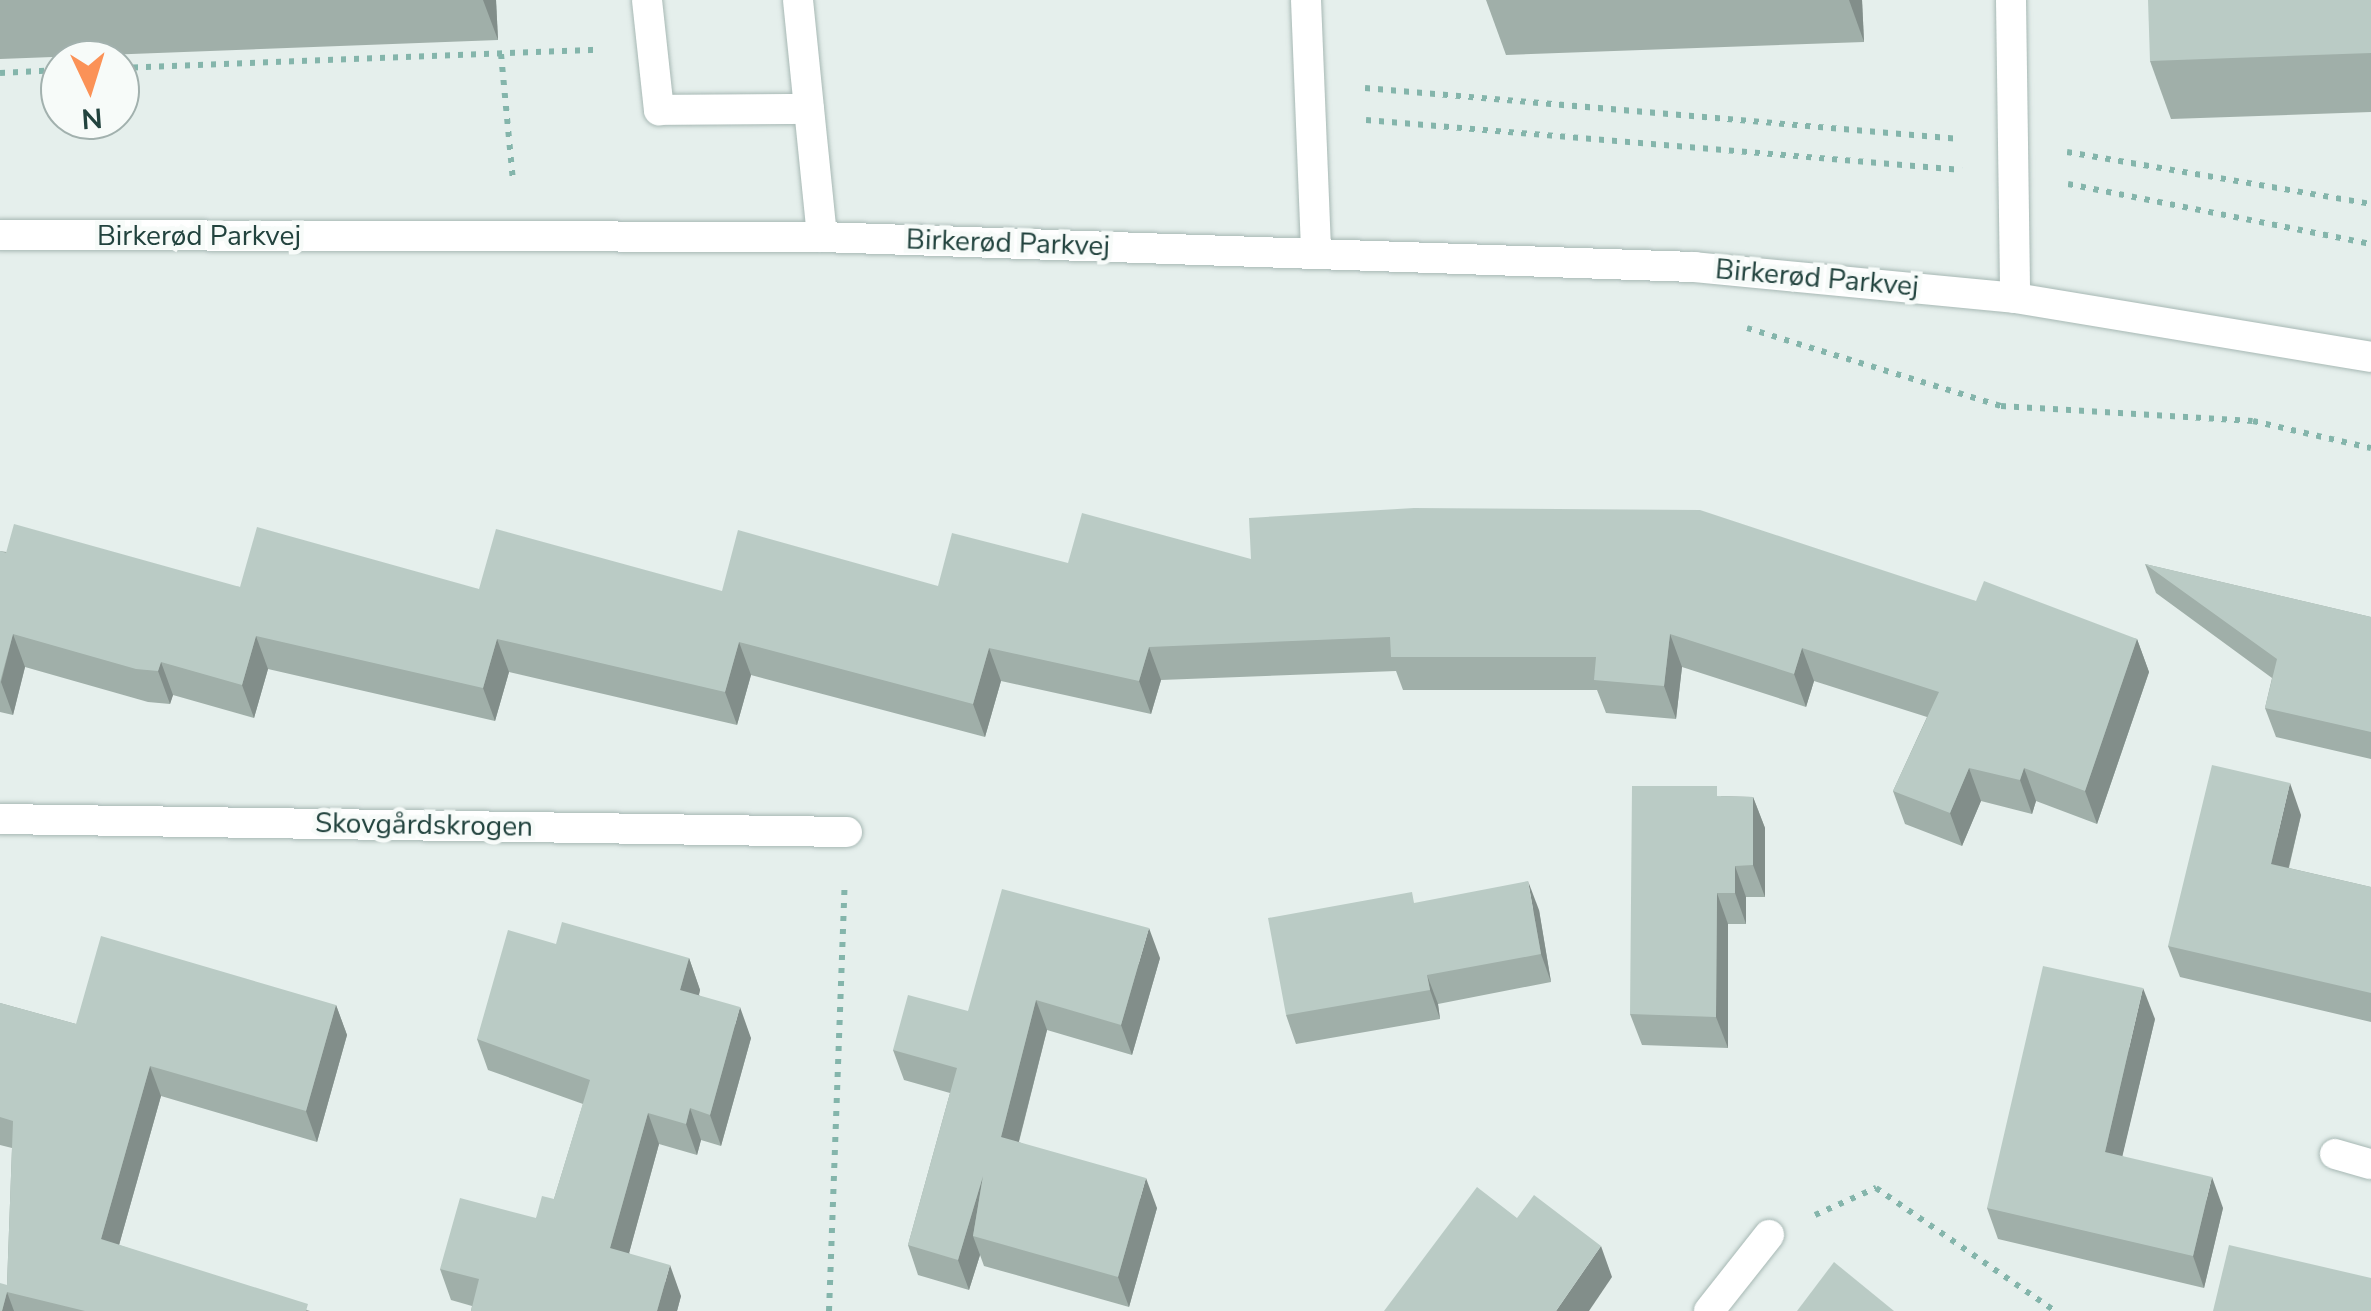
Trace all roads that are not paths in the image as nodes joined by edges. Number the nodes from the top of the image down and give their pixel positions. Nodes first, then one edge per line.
1 (646, 0) edge
2 (798, 0) edge
3 (1306, 0) edge
4 (2011, 0) edge
5 (809, 109) junction
6 (0, 236) edge
7 (822, 237) junction
8 (1316, 252) junction
9 (2015, 298) junction
10 (2371, 357) edge
11 (0, 819) edge
12 (847, 832) road end
13 (2334, 1154) dead end
14 (2371, 1164) edge
15 (1769, 1235) road end
16 (1709, 1311) edge

1 - 5 street
2 - 5 street
3 - 8 street
4 - 9 street
5 - 7 street
6 - 7 street, Birkerød Parkvej
7 - 8 street, Birkerød Parkvej
8 - 9 street, Birkerød Parkvej
9 - 10 street, Birkerød Parkvej
11 - 12 street, Skovgårdskrogen
13 - 14 street
15 - 16 street

